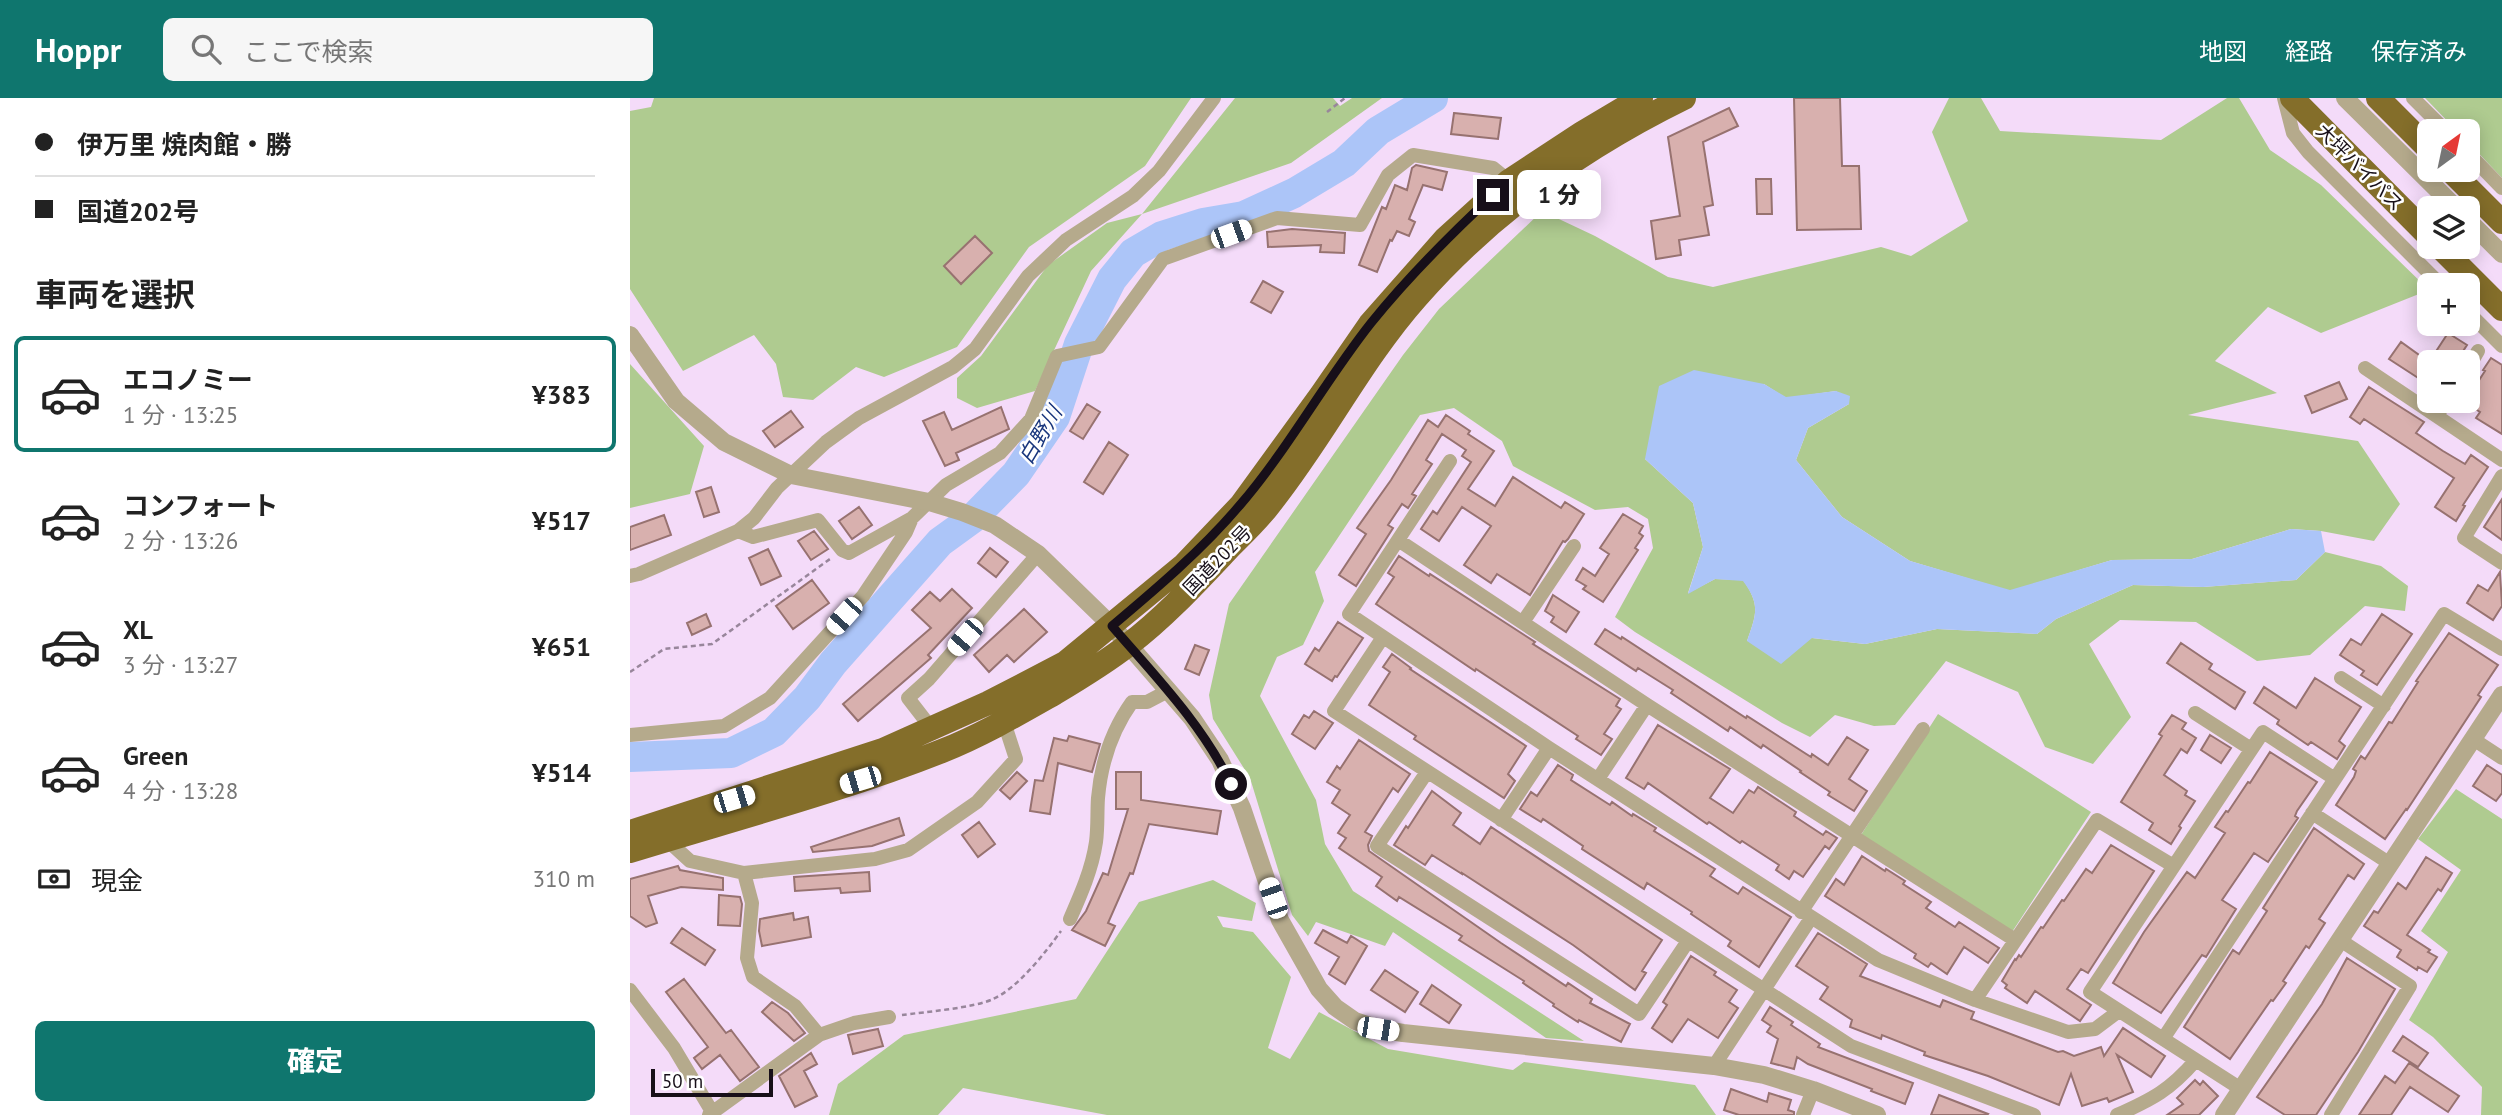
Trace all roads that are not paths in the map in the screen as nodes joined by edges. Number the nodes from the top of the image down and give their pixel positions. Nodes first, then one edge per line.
1 (1214, 98) edge
2 (1641, 98) edge
3 (1684, 98) edge
4 (2284, 98) edge
5 (2292, 98) edge
6 (2345, 98) edge
7 (2378, 98) edge
8 (2413, 98) edge
9 (2434, 119) edge
10 (2417, 137) edge
11 (2480, 165) edge
12 (1508, 181) junction
13 (2462, 182) edge
14 (2502, 188) edge
15 (2444, 196) edge
16 (2502, 222) edge
17 (2417, 224) edge
18 (2480, 232) edge
19 (2502, 254) edge
20 (2452, 259) edge
21 (2429, 273) edge
22 (2502, 309) edge
23 (2480, 324) edge
24 (630, 335) edge
25 (2502, 346) edge
26 (2365, 368) dead end
27 (2439, 413) edge
28 (2437, 416) junction
29 (2502, 460) edge
30 (1450, 461) dead end
31 (791, 475) junction
32 (2502, 476) edge
33 (929, 502) junction
34 (912, 518) junction
35 (738, 531) junction
36 (1398, 540) junction
37 (1574, 546) dead end
38 (1038, 554) junction
39 (2502, 563) edge
40 (630, 576) edge
41 (1523, 622) junction
42 (1112, 626) junction
43 (1383, 637) junction
44 (1128, 645) junction
45 (2502, 649) edge
46 (2341, 678) dead end
47 (1168, 691) junction
48 (2502, 695) edge
49 (1647, 705) junction
50 (2384, 706) junction
51 (2195, 713) dead end
52 (1004, 723) junction
53 (932, 729) junction
54 (1923, 729) dead end
55 (630, 735) edge
56 (2473, 739) junction
57 (1549, 748) junction
58 (2251, 749) junction
59 (2502, 758) edge
60 (1427, 772) junction
61 (1598, 779) junction
62 (2335, 779) junction
63 (2312, 813) junction
64 (1501, 820) junction
65 (630, 832) edge
66 (1853, 836) junction
67 (667, 840) junction
68 (630, 851) edge
69 (2389, 863) junction
70 (2172, 865) junction
71 (744, 873) junction
72 (1806, 915) junction
73 (1070, 919) road end
74 (2015, 940) junction
75 (2340, 940) junction
76 (1688, 941) junction
77 (1764, 989) junction
78 (630, 990) edge
79 (1975, 1000) junction
80 (2119, 1011) junction
81 (888, 1017) road end
82 (819, 1035) junction
83 (2163, 1038) junction
84 (2196, 1060) junction
85 (1714, 1066) junction
86 (2241, 1089) junction
87 (1813, 1090) junction
88 (2009, 1111) edge
89 (712, 1114) edge
90 (1803, 1115) edge
91 (1877, 1115) edge
92 (2034, 1115) edge
93 (2117, 1115) edge
94 (2224, 1115) edge
95 (2331, 1115) edge

1 - 31 street
2 - 12 highway, 国道202号
3 - 44 highway, 国道202号
4 - 21 street
5 - 17 highway, 大坪バイパス
6 - 15 street
7 - 10 highway
8 - 9 street
11 - 14 street
12 - 33 street
12 - 42 highway, 国道202号
13 - 16 highway
18 - 19 street
20 - 22 highway
23 - 25 street
24 - 31 street
26 - 28 street
27 - 28 street
28 - 29 street
30 - 36 street
31 - 33 street
31 - 35 street
32 - 39 street
33 - 34 street
33 - 38 street
34 - 35 street
34 - 55 street
35 - 40 street
36 - 41 street
36 - 43 street
37 - 41 street
38 - 42 street
38 - 53 street
41 - 49 street
42 - 44 street
42 - 53 highway, 国道202号
43 - 57 street
43 - 60 street
44 - 47 street
44 - 52 highway, 国道202号
45 - 50 street
46 - 50 street
47 - 73 street
47 - 85 street
48 - 56 street
49 - 61 street
49 - 66 street
50 - 62 street
51 - 58 street
52 - 67 highway, 国道202号
52 - 71 street
53 - 65 highway, 国道202号
54 - 66 street
56 - 59 street
56 - 69 street
57 - 61 street
57 - 64 street
58 - 62 street
58 - 70 street
60 - 64 street
60 - 76 street
61 - 72 street
62 - 63 street
63 - 69 street
63 - 83 street
64 - 76 street
66 - 72 street
66 - 74 street
67 - 68 highway, 国道202号
67 - 71 street
69 - 75 street
70 - 74 street
70 - 80 street
71 - 82 street
72 - 77 street
72 - 79 street
74 - 79 street
75 - 86 street
75 - 95 street
76 - 77 street
77 - 85 street
77 - 88 street
78 - 89 street
79 - 80 street
80 - 83 street
81 - 82 street
82 - 89 street
83 - 84 street
84 - 86 street
84 - 93 street
85 - 87 street
86 - 94 street
87 - 90 street
87 - 91 street
88 - 92 street

